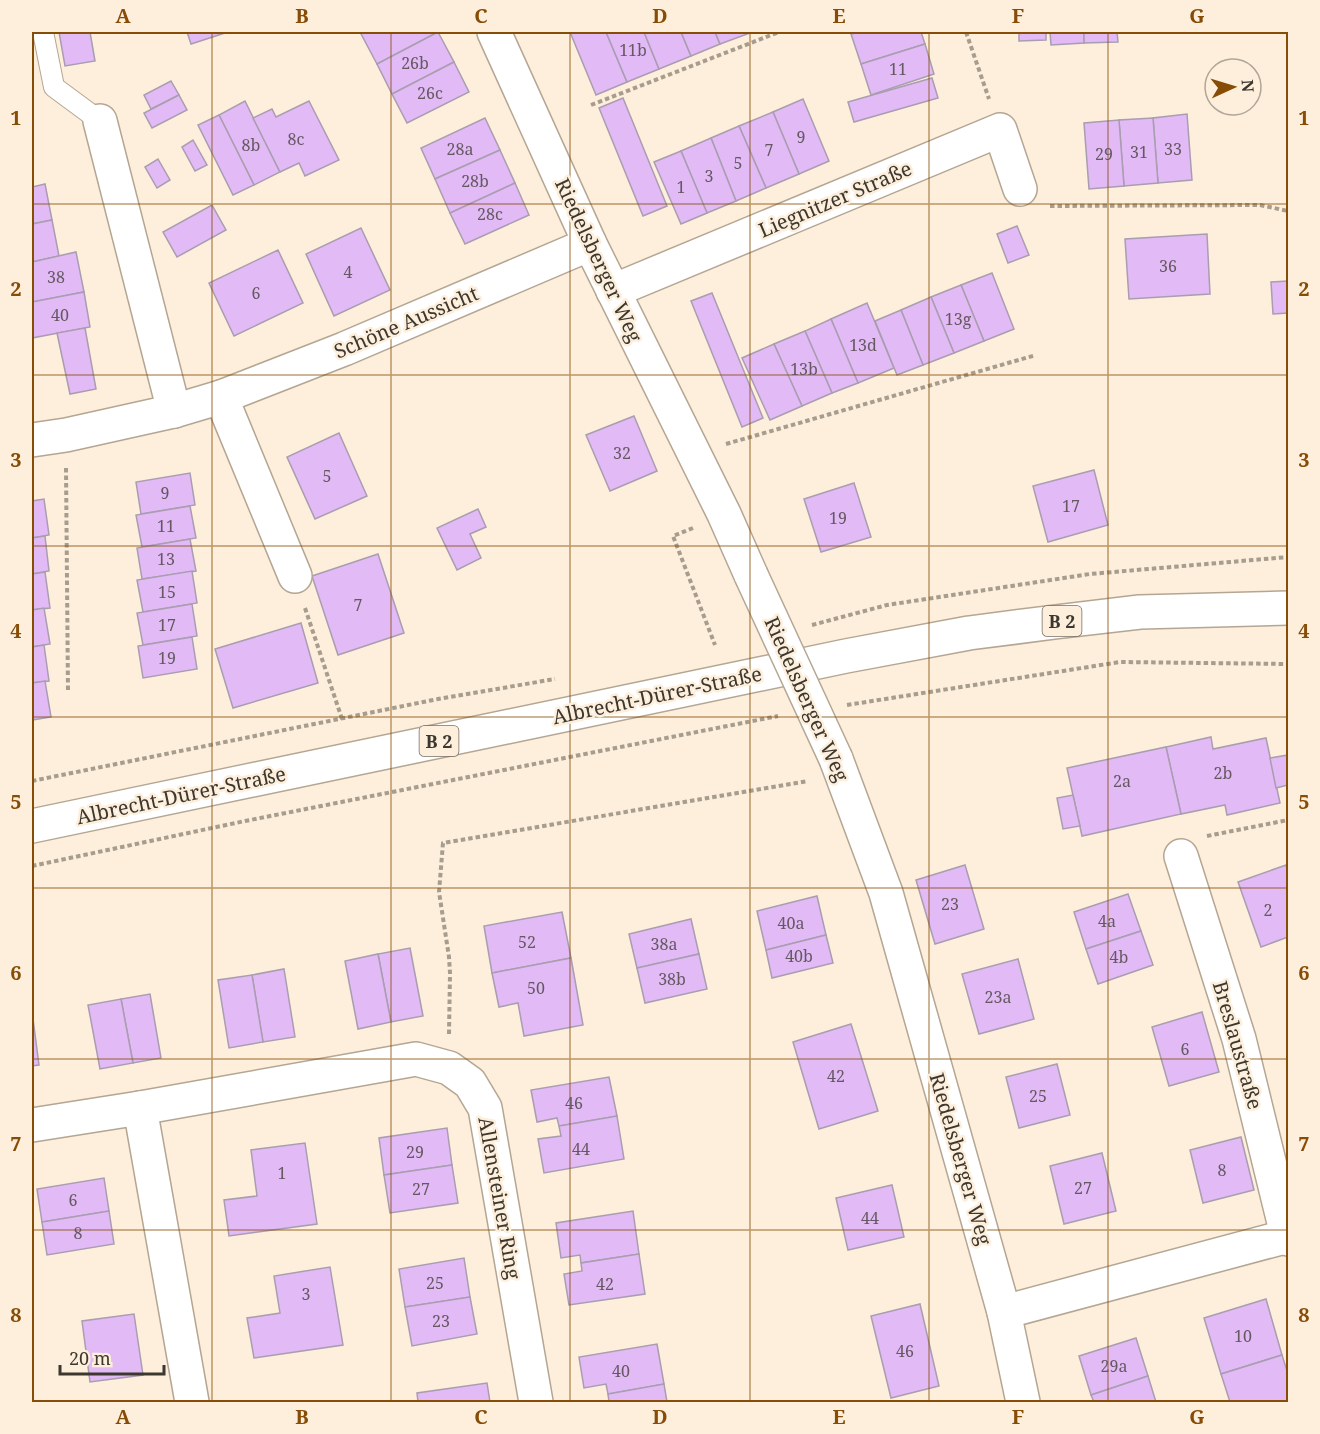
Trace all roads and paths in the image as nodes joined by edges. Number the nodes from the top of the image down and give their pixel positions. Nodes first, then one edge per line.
1 (43, 32) edge
2 (494, 32) edge
3 (779, 32) edge
4 (966, 32) edge
5 (591, 105) dead end
6 (100, 121) joint
7 (1000, 130) junction
8 (1020, 189) joint
9 (1288, 212) edge
10 (590, 244) junction
11 (613, 291) junction
12 (1036, 355) dead end
13 (221, 397) junction
14 (174, 411) junction
15 (66, 435) junction
16 (32, 440) edge
17 (694, 454) junction
18 (724, 514) junction
19 (295, 576) joint
20 (1288, 608) edge
21 (715, 645) dead end
22 (1288, 664) edge
23 (562, 678) dead end
24 (68, 692) dead end
25 (839, 706) dead end
26 (780, 715) dead end
27 (342, 718) junction
28 (839, 767) junction
29 (32, 781) edge
30 (1288, 820) edge
31 (32, 826) edge
32 (1181, 856) joint
33 (32, 867) edge
34 (449, 1068) junction
35 (140, 1108) junction
36 (32, 1125) edge
37 (1288, 1238) edge
38 (1004, 1312) junction
39 (192, 1402) edge
40 (536, 1402) edge
41 (1023, 1402) edge

1 - 6 lane
2 - 10 street, Riedelsberger Weg
3 - 5 path
4 - 7 path
6 - 14 street
7 - 8 street
7 - 11 street, Liegnitzer Straße
8 - 9 path
10 - 11 street, Riedelsberger Weg
10 - 13 street, Schöne Aussicht
11 - 17 street, Riedelsberger Weg
12 - 17 path
13 - 14 street, Schöne Aussicht
13 - 19 street
14 - 15 street, Schöne Aussicht
15 - 16 street, Schöne Aussicht
15 - 24 path
17 - 18 street, Riedelsberger Weg
18 - 21 path
18 - 28 street, Riedelsberger Weg, bridge
19 - 27 path
20 - 31 street, Albrecht-Dürer-Straße / B 2
22 - 25 path
23 - 27 path
26 - 33 path
27 - 29 path
28 - 34 path
28 - 38 street, Riedelsberger Weg
30 - 32 path
32 - 37 street, Breslaustraße
34 - 35 street, Allensteiner Ring
34 - 40 street, Allensteiner Ring
35 - 36 street, Allensteiner Ring
35 - 39 street
37 - 38 street, Breslaustraße
38 - 41 street, Riedelsberger Weg

